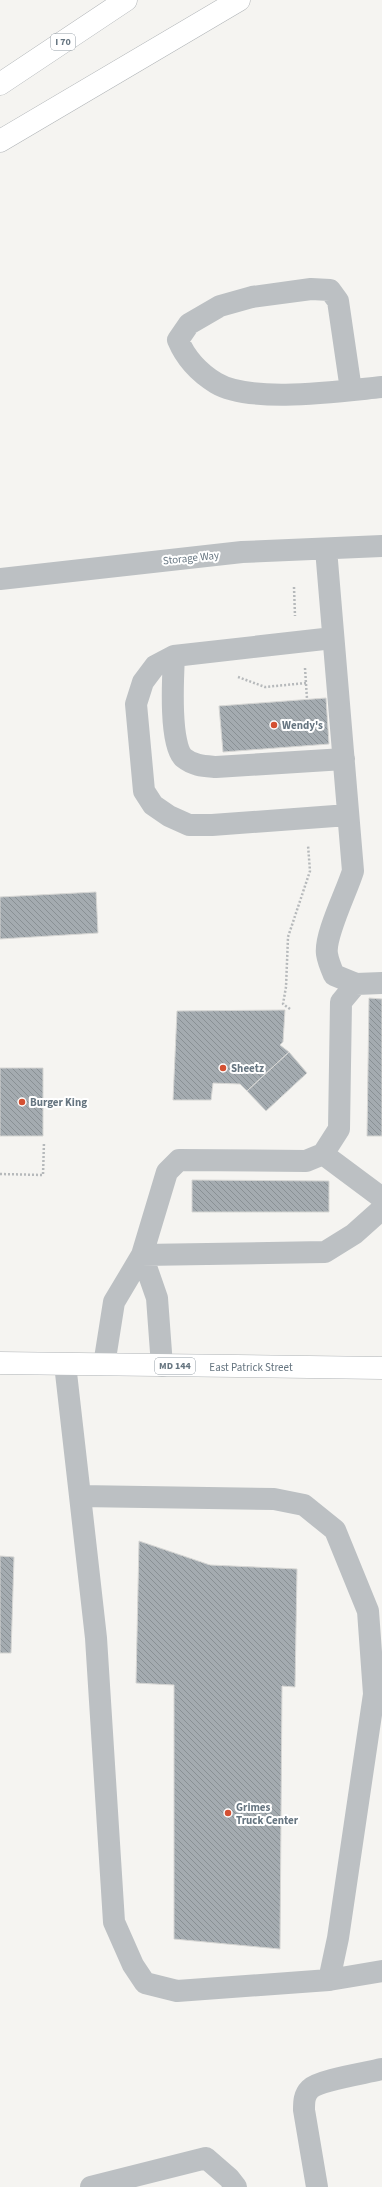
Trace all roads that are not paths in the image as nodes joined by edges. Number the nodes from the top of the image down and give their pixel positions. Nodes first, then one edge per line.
1 (126, 0) edge
2 (239, 0) edge
3 (0, 84) edge
4 (0, 141) edge
5 (382, 387) edge
6 (351, 390) junction
7 (382, 546) edge
8 (326, 549) junction
9 (0, 579) edge
10 (334, 638) junction
11 (174, 656) junction
12 (344, 759) junction
13 (348, 815) junction
14 (382, 983) edge
15 (356, 984) junction
16 (323, 1154) junction
17 (382, 1198) edge
18 (382, 1209) edge
19 (142, 1255) junction
20 (0, 1363) edge
21 (65, 1364) junction
22 (104, 1365) junction
23 (162, 1366) junction
24 (382, 1368) edge
25 (80, 1496) junction
26 (382, 1971) edge
27 (329, 1980) junction
28 (382, 2069) edge
29 (90, 2187) edge
30 (236, 2187) edge
31 (317, 2187) edge

1 - 3 main road, I 70
2 - 4 main road
5 - 6 street
6 - 6 street
7 - 8 street, Storage Way
8 - 9 street, Storage Way
8 - 10 street
10 - 11 street
10 - 12 street
11 - 12 street
11 - 13 street
12 - 13 street
13 - 15 street
14 - 15 street
15 - 16 street
16 - 17 street
16 - 19 street
18 - 19 street
19 - 22 street
19 - 23 street
20 - 21 main road, East Patrick Street / MD 144
21 - 22 main road, East Patrick Street / MD 144
21 - 25 street
22 - 23 main road, East Patrick Street / MD 144
23 - 24 main road, East Patrick Street / MD 144
25 - 27 street
25 - 27 street
26 - 27 street
28 - 31 street
29 - 30 street

